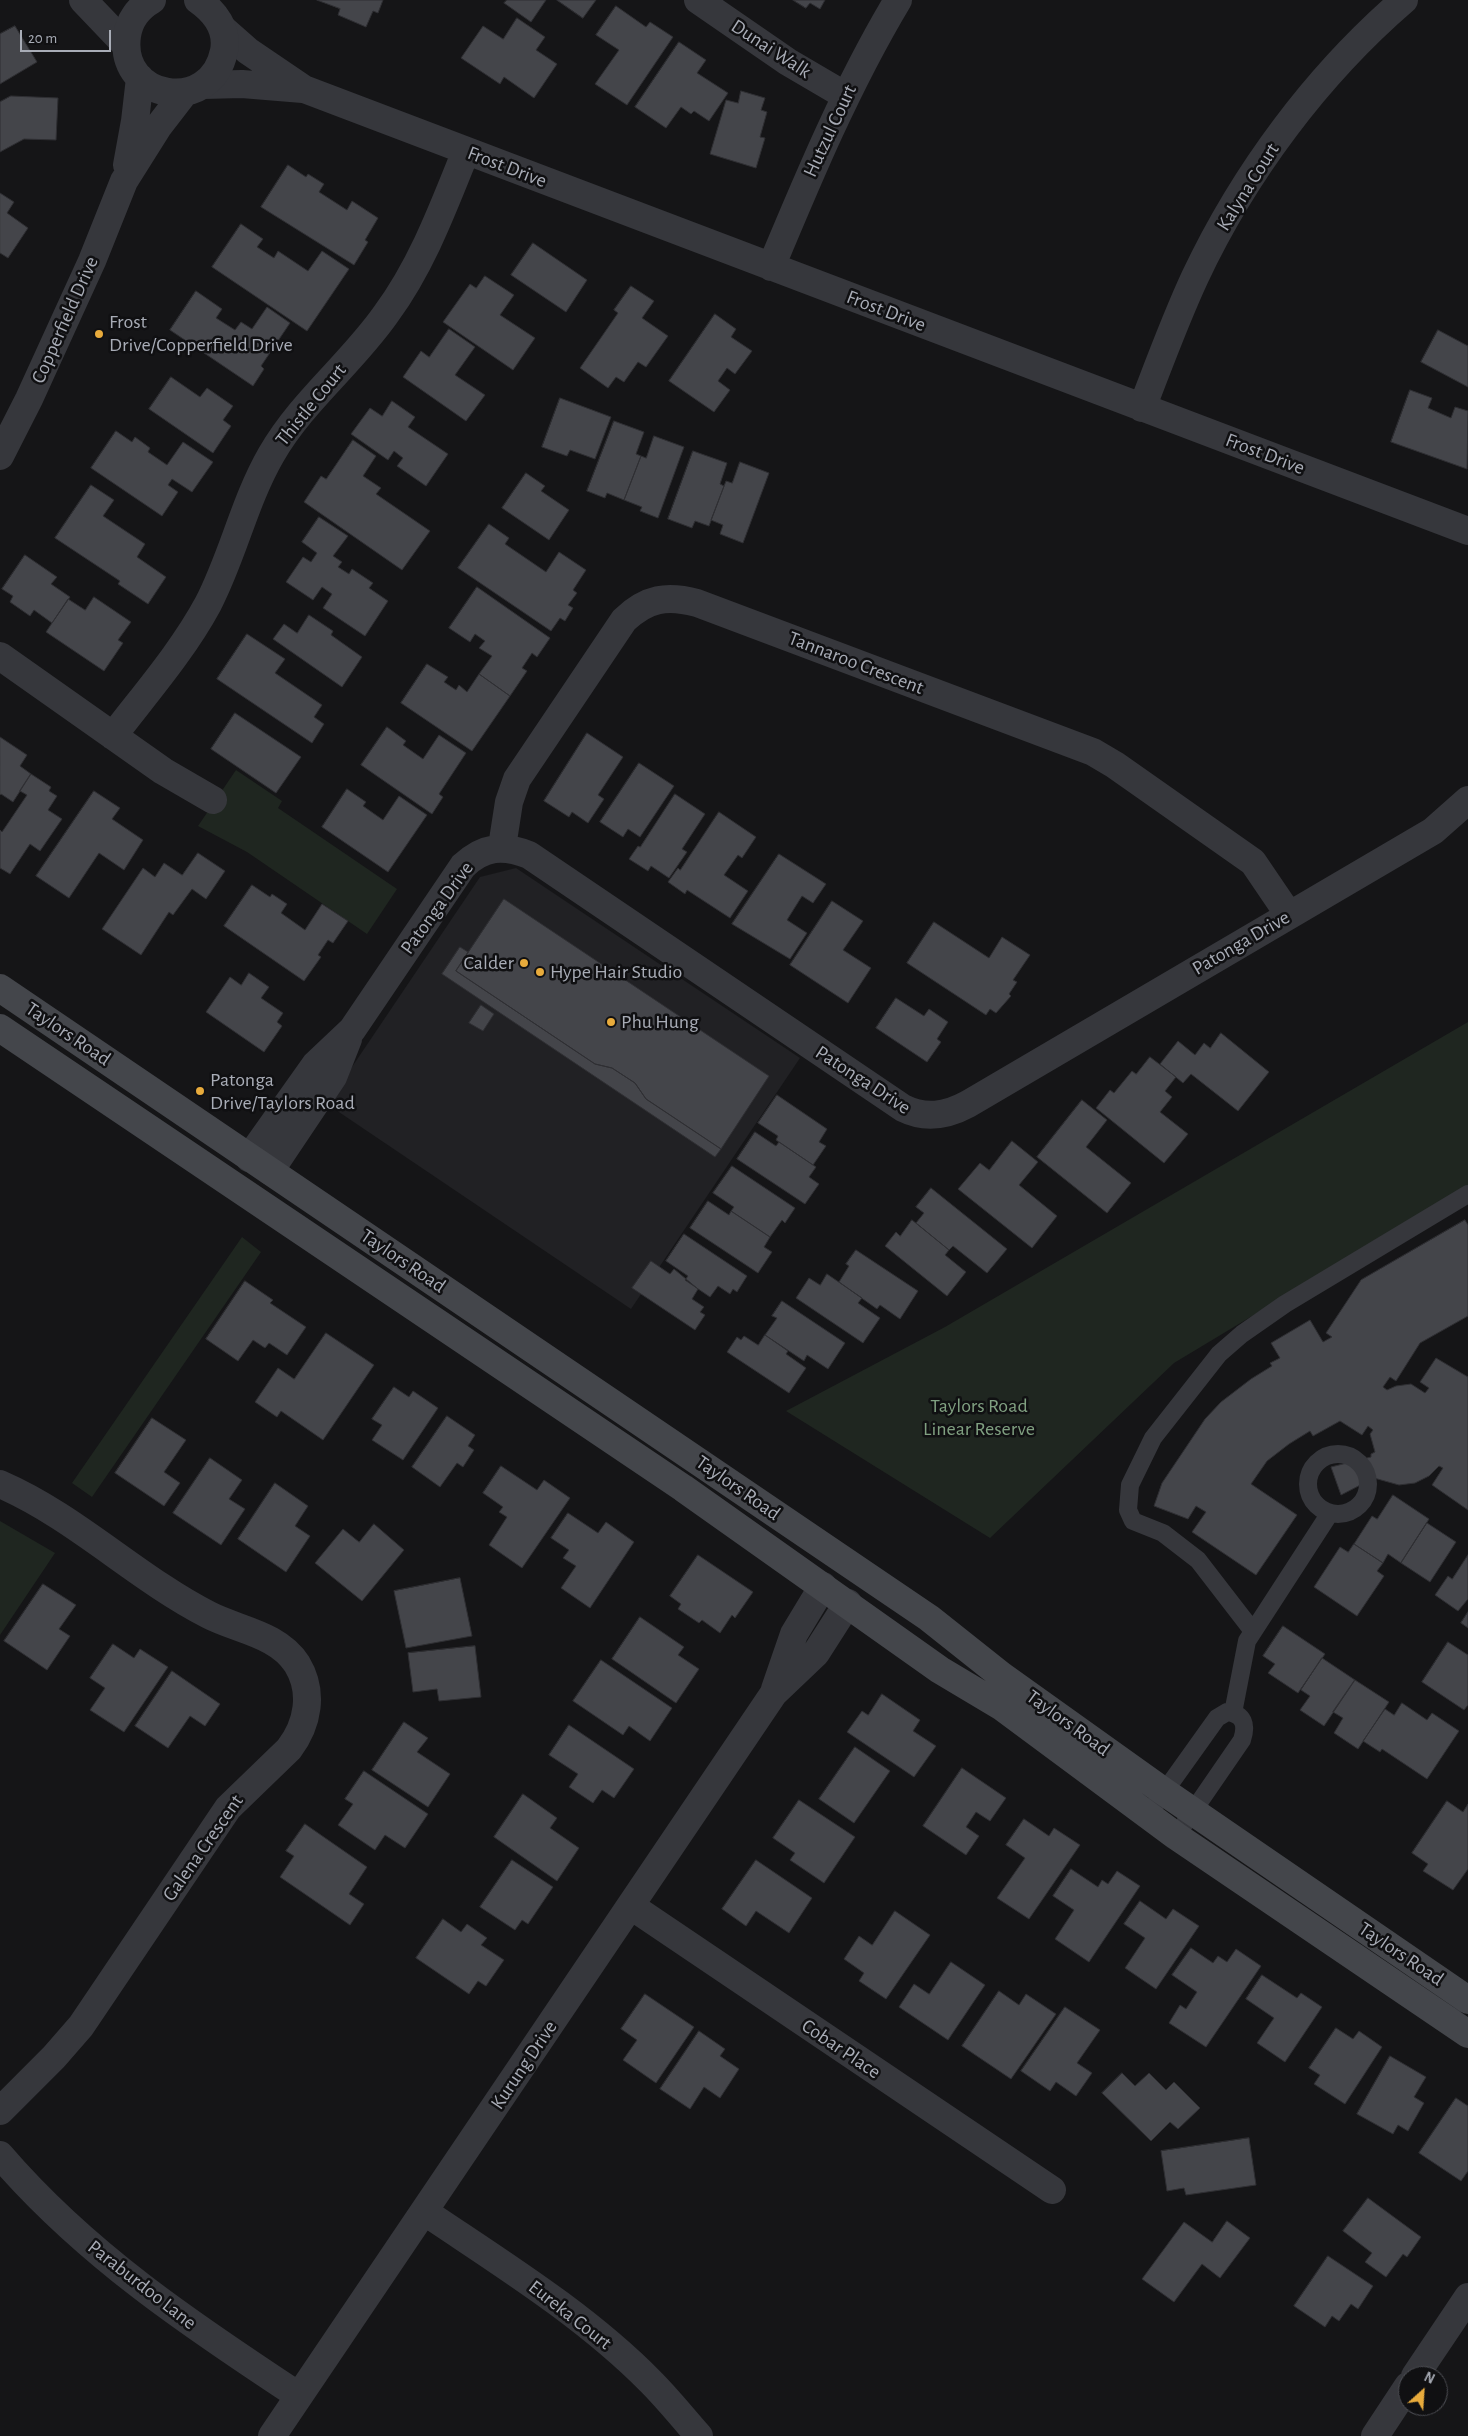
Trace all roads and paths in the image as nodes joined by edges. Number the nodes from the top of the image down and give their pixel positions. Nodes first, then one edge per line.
1 (83, 0) edge
2 (698, 0) edge
3 (898, 0) edge
4 (1404, 0) edge
5 (139, 2) edge
6 (210, 9) edge
7 (126, 44) junction
8 (140, 78) junction
9 (194, 88) junction
10 (304, 89) junction
11 (846, 96) junction
12 (466, 151) junction
13 (124, 182) junction
14 (771, 267) junction
15 (1142, 408) junction
16 (0, 456) edge
17 (1468, 531) edge
18 (0, 656) edge
19 (112, 736) junction
20 (213, 800) dead end
21 (1468, 800) edge
22 (502, 847) junction
23 (1289, 915) junction
24 (0, 988) edge
25 (0, 1028) edge
26 (260, 1165) junction
27 (240, 1190) junction
28 (1468, 1194) edge
29 (470, 1307) junction
30 (453, 1332) junction
31 (0, 1484) edge
32 (1330, 1513) dead end
33 (851, 1567) junction
34 (822, 1586) junction
35 (848, 1603) junction
36 (1252, 1630) junction
37 (774, 1692) junction
38 (1233, 1713) junction
39 (1163, 1791) junction
40 (1193, 1811) junction
41 (1147, 1816) junction
42 (1176, 1836) junction
43 (631, 1906) junction
44 (1468, 2000) edge
45 (1468, 2034) edge
46 (0, 2111) edge
47 (0, 2155) edge
48 (1052, 2190) dead end
49 (425, 2212) junction
50 (1468, 2297) edge
51 (1422, 2366) edge
52 (299, 2396) junction
53 (1398, 2401) edge
54 (272, 2436) edge
55 (699, 2436) edge
56 (1374, 2436) edge

1 - 7 street
2 - 11 street, Dunai Walk
3 - 11 street, Hutzul Court
4 - 15 street, Kalyna Court
5 - 7 street
6 - 9 street, Copperfield Drive
6 - 10 street, Frost Drive
7 - 8 street
8 - 9 street, Frost Drive
8 - 13 street, Copperfield Drive
9 - 10 street, Frost Drive
9 - 13 street, Copperfield Drive
10 - 12 street, Frost Drive
11 - 14 street, Hutzul Court
12 - 14 street, Frost Drive
12 - 19 street, Thistle Court
13 - 16 street, Copperfield Drive
14 - 15 street, Frost Drive
15 - 17 street, Frost Drive
18 - 19 street
19 - 20 street
21 - 23 street, Patonga Drive
22 - 23 street, Patonga Drive
22 - 23 street, Tannaroo Crescent
22 - 26 street, Patonga Drive
24 - 26 main road, Taylors Road
25 - 27 main road, Taylors Road
26 - 27 main road
26 - 29 main road, Taylors Road
27 - 30 main road, Taylors Road
28 - 36 lane
29 - 30 main road
29 - 33 main road, Taylors Road
30 - 34 main road, Taylors Road
31 - 46 street, Galena Crescent
32 - 36 lane
33 - 34 main road
33 - 35 main road
33 - 39 main road, Taylors Road
34 - 35 main road, Taylors Road
34 - 37 street, Kurung Drive
35 - 37 street, Kurung Drive
35 - 41 main road, Taylors Road
36 - 38 lane
37 - 43 street, Kurung Drive
38 - 39 lane
38 - 40 lane
39 - 40 main road, Taylors Road
39 - 41 lane
40 - 42 lane
40 - 44 main road, Taylors Road
41 - 42 main road, Taylors Road
42 - 45 main road, Taylors Road
43 - 48 street, Cobar Place
43 - 49 street, Kurung Drive
47 - 52 street, Paraburdoo Lane
49 - 52 street, Kurung Drive
49 - 55 street, Eureka Court
50 - 51 street
52 - 54 street, Kurung Drive
53 - 56 street

